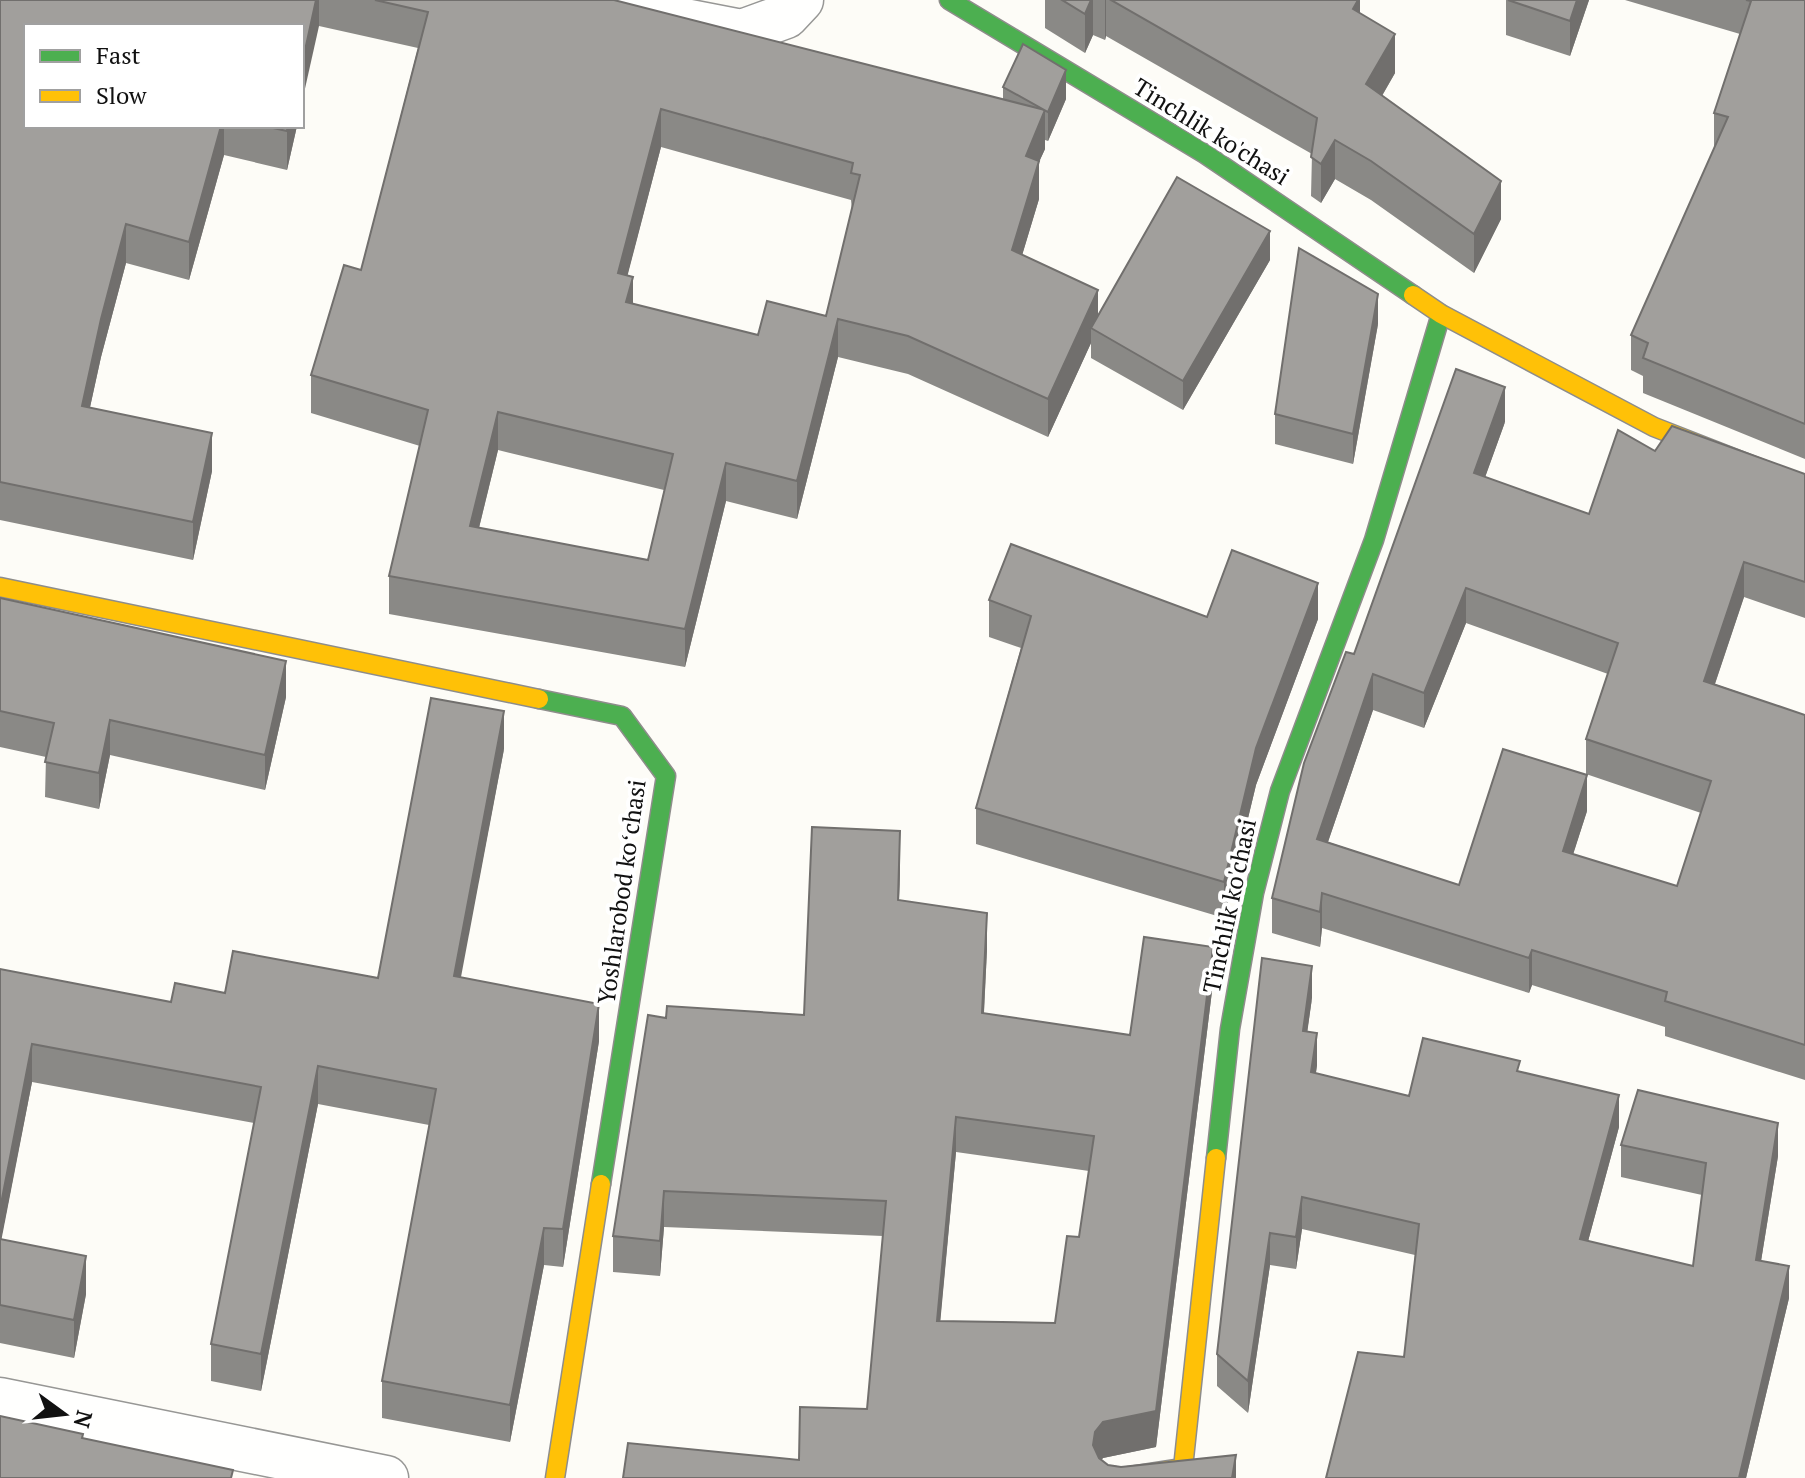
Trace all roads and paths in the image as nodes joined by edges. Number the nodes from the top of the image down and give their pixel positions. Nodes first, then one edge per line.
1 (575, 0) edge
2 (801, 0) edge
3 (949, 0) edge
4 (1441, 314) junction
5 (1805, 486) edge
6 (0, 587) edge
7 (0, 1400) edge
8 (386, 1478) edge
9 (555, 1478) edge
10 (1118, 1478) edge

1 - 2 street
3 - 4 street, Tinchlik ko'chasi
4 - 5 street, Tinchlik ko'chasi
4 - 10 street, Tinchlik ko'chasi
6 - 9 street, Yoshlarobod koʻchasi
7 - 8 street

